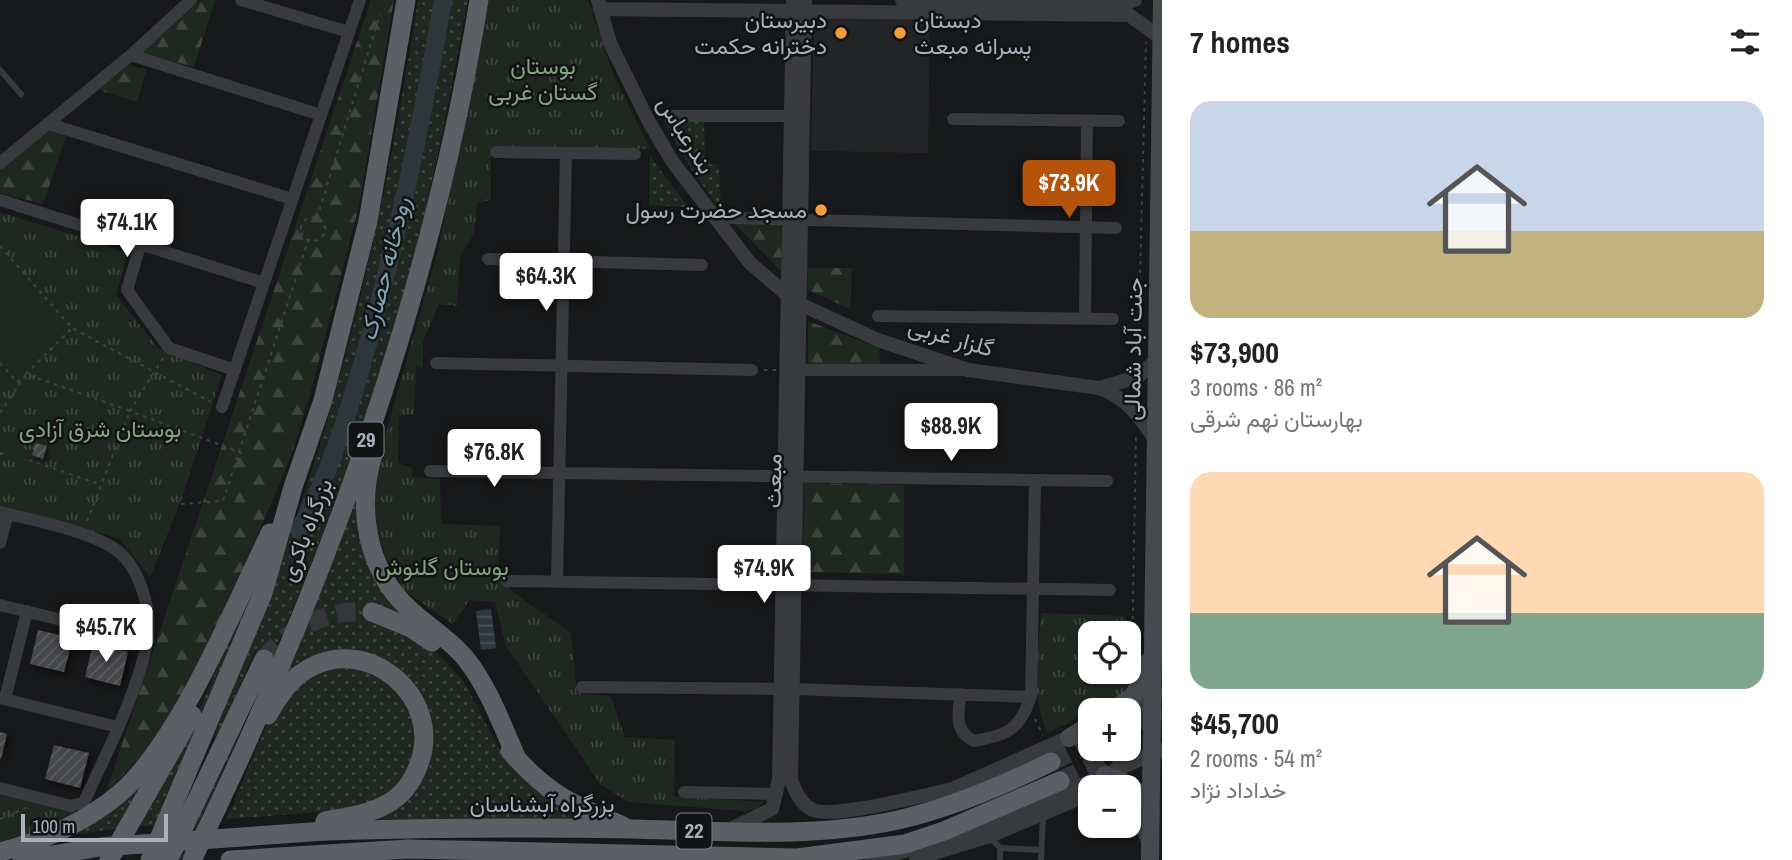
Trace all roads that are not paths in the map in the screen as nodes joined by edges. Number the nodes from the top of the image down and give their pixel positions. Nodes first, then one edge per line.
1 (191, 0) edge
2 (241, 0) edge
3 (360, 0) edge
4 (406, 0) edge
5 (479, 0) edge
6 (902, 0) edge
7 (1135, 0) edge
8 (1162, 0) edge
9 (599, 4) edge
10 (799, 5) edge
11 (1089, 6) edge
12 (349, 32) junction
13 (1154, 34) edge
14 (131, 55) junction
15 (0, 69) edge
16 (21, 94) dead end
17 (321, 115) junction
18 (669, 116) dead end
19 (791, 116) junction
20 (953, 119) dead end
21 (1087, 121) junction
22 (1119, 121) dead end
23 (49, 124) junction
24 (496, 152) dead end
25 (566, 153) junction
26 (635, 154) dead end
27 (0, 163) edge
28 (0, 200) edge
29 (292, 200) junction
30 (731, 218) dead end
31 (795, 219) junction
32 (1086, 228) junction
33 (1116, 228) dead end
34 (140, 246) junction
35 (488, 259) dead end
36 (564, 261) junction
37 (702, 265) dead end
38 (264, 283) junction
39 (786, 294) junction
40 (799, 303) junction
41 (878, 316) dead end
42 (1085, 319) junction
43 (1113, 319) dead end
44 (396, 356) junction
45 (1158, 358) junction
46 (436, 363) dead end
47 (562, 366) junction
48 (235, 370) junction
49 (752, 370) road end
50 (792, 370) junction
51 (968, 370) junction
52 (1099, 388) junction
53 (222, 407) road end
54 (1156, 441) junction
55 (429, 471) dead end
56 (560, 474) junction
57 (790, 478) junction
58 (1035, 481) junction
59 (1107, 481) dead end
60 (293, 486) junction
61 (4, 513) edge
62 (0, 543) edge
63 (1159, 557) edge
64 (252, 572) junction
65 (507, 581) dead end
66 (557, 581) junction
67 (788, 584) junction
68 (1033, 589) junction
69 (1110, 590) dead end
70 (0, 605) edge
71 (27, 611) junction
72 (372, 612) tunnel mouth
73 (1155, 624) junction
74 (148, 641) junction
75 (264, 659) tunnel mouth
76 (582, 687) dead end
77 (786, 689) junction
78 (960, 694) junction
79 (1157, 696) edge
80 (1031, 697) junction
81 (2, 698) edge
82 (1130, 698) edge
83 (1141, 704) edge
84 (118, 727) junction
85 (1078, 730) edge
86 (1157, 752) edge
87 (517, 759) junction
88 (1051, 762) tunnel mouth
89 (1117, 775) edge
90 (1060, 781) tunnel mouth
91 (0, 788) edge
92 (954, 789) junction
93 (1078, 791) edge
94 (684, 792) dead end
95 (777, 794) junction
96 (1141, 795) edge
97 (1078, 800) edge
98 (217, 807) junction
99 (1150, 814) junction
100 (1043, 816) junction
101 (208, 826) junction
102 (631, 829) junction
103 (725, 832) junction
104 (778, 833) junction
105 (1141, 833) edge
106 (250, 835) junction
107 (990, 837) junction
108 (1000, 848) junction
109 (1041, 850) junction
110 (0, 852) edge
111 (1150, 854) edge
112 (728, 859) edge
113 (788, 859) edge
114 (22, 860) edge
115 (109, 860) edge
116 (150, 860) edge
117 (169, 860) edge
118 (192, 860) edge
119 (198, 860) edge
120 (230, 860) edge
121 (872, 860) edge
122 (915, 860) edge
123 (1000, 860) edge
124 (1041, 860) edge

1 - 14 street
2 - 12 street
3 - 12 street
4 - 60 highway, بزرگراه باکری / 29
5 - 44 highway, بزرگراه باکری / 29
6 - 11 street
7 - 11 street
8 - 13 main road, جنت آباد شمالی
9 - 10 street
9 - 39 street, بندرعباس
10 - 11 street
10 - 19 street, مبعث
10 - 31 street, مبعث
11 - 13 street
12 - 17 street
13 - 45 main road, جنت آباد شمالی
14 - 17 street
14 - 23 street
15 - 16 lane
17 - 29 street
18 - 19 street
19 - 31 street, مبعث
20 - 21 street
21 - 22 street
21 - 32 street
23 - 27 street
23 - 29 street
24 - 25 street
25 - 26 street
25 - 36 street
28 - 34 street
29 - 38 street
30 - 31 street
31 - 32 street
31 - 39 street, مبعث
31 - 40 street, مبعث
32 - 33 street
32 - 42 street
34 - 38 street
34 - 48 street
35 - 36 street
36 - 37 street
36 - 47 street
38 - 48 street
39 - 40 street, بندرعباس
39 - 50 street, مبعث
40 - 50 street, مبعث
40 - 51 street, گلزار غربی
41 - 42 street
42 - 43 street
44 - 87 highway
44 - 98 highway, بزرگراه باکری / 29
45 - 52 street, گلزار غربی
45 - 54 main road, جنت آباد شمالی
46 - 47 street
47 - 49 street
47 - 56 street
48 - 53 street
50 - 51 street
50 - 57 street, مبعث
51 - 52 street, گلزار غربی
52 - 54 street, گلزار غربی
54 - 63 main road, جنت آباد شمالی
55 - 56 street
56 - 57 street
56 - 66 street
57 - 58 street
57 - 67 street, مبعث
58 - 59 street
58 - 68 street
60 - 64 highway
60 - 116 highway, بزرگراه باکری / 29
61 - 62 street
61 - 74 street
63 - 73 main road, جنت آباد شمالی
64 - 110 highway
64 - 115 highway
65 - 66 street
66 - 67 street
67 - 68 street
67 - 77 street, مبعث
68 - 69 street
68 - 80 street
70 - 71 street
71 - 74 street
71 - 81 street
72 - 87 highway
73 - 79 main road, جنت آباد شمالی
73 - 82 main road
74 - 84 street
75 - 117 highway
76 - 77 street
77 - 78 street
77 - 92 street, مبعث
77 - 95 street, مبعث
78 - 80 street
78 - 80 street
79 - 83 street
79 - 86 main road, جنت آباد شمالی
81 - 84 street
84 - 91 street
85 - 92 street
86 - 89 street
86 - 99 main road, جنت آباد شمالی
87 - 102 highway
88 - 104 highway, بزرگراه آبشناسان / 22
90 - 113 highway, بزرگراه آبشناسان / 22
92 - 104 street
93 - 121 street
94 - 95 street
95 - 103 street
96 - 99 main road
97 - 100 street
98 - 101 highway, بزرگراه باکری / 29
98 - 106 highway
99 - 111 main road, جنت آباد شمالی
100 - 107 street
100 - 109 lane
101 - 118 highway, بزرگراه باکری / 29
101 - 119 highway
102 - 103 highway, بزرگراه آبشناسان / 22
102 - 106 highway, بزرگراه آبشناسان / 22, bridge
103 - 104 highway, بزرگراه آبشناسان / 22
105 - 111 street
106 - 114 highway, بزرگراه آبشناسان / 22, bridge
107 - 108 lane
107 - 122 street
108 - 109 lane
108 - 123 lane
109 - 124 lane
112 - 113 highway, بزرگراه آبشناسان / 22
112 - 120 highway, بزرگراه آبشناسان / 22

